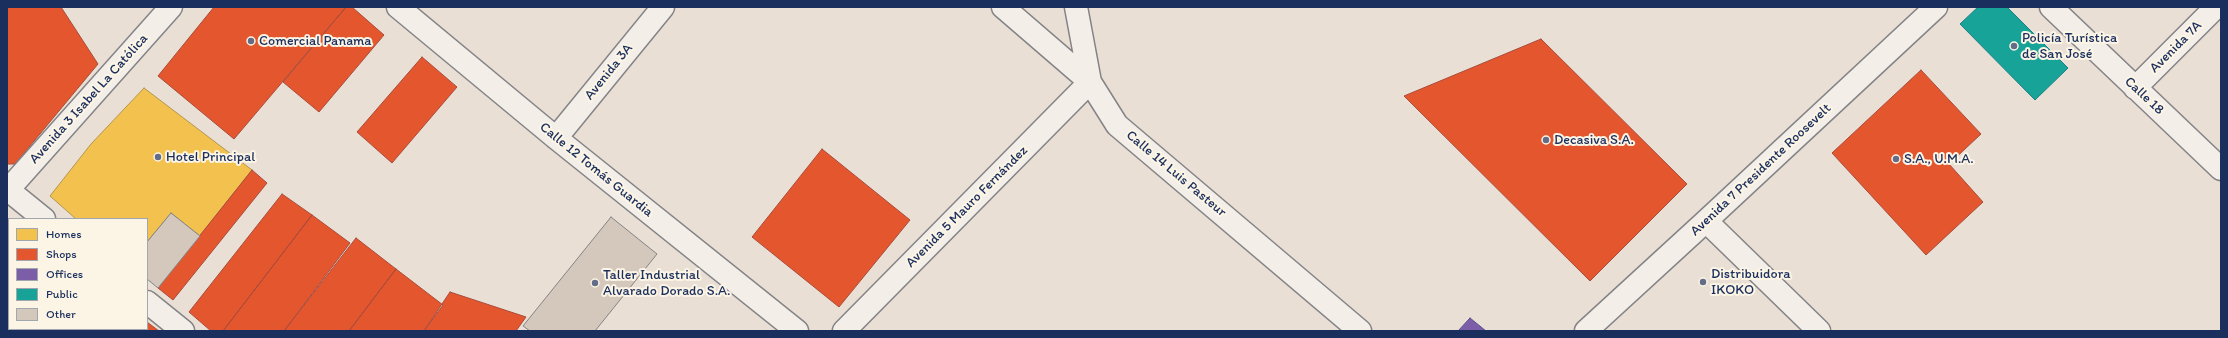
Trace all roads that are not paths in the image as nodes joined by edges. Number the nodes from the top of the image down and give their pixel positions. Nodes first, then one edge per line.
1 (171, 7) edge
2 (398, 7) edge
3 (663, 7) edge
4 (1003, 7) edge
5 (1076, 7) edge
6 (1936, 7) edge
7 (2051, 7) edge
8 (2216, 7) edge
9 (1090, 82) junction
10 (2135, 88) junction
11 (556, 138) junction
12 (2221, 169) edge
13 (7, 190) edge
14 (43, 218) edge
15 (1706, 221) junction
16 (148, 303) edge
17 (183, 331) edge
18 (797, 331) edge
19 (844, 331) edge
20 (1360, 331) edge
21 (1586, 331) edge
22 (1819, 331) edge

1 - 13 street, Avenida 3 Isabel La Católica
2 - 11 street, Calle 12 Tomás Guardia
3 - 11 street, Avenida 3A
4 - 9 street, Calle 14 Luis Pasteur
5 - 9 street
6 - 15 street, Avenida 7 Presidente Roosevelt
7 - 10 street, Calle 18
8 - 10 street, Avenida 7A
9 - 19 street, Avenida 5 Mauro Fernández
9 - 20 street, Calle 14 Luis Pasteur
10 - 12 street, Calle 18
11 - 18 street, Calle 12 Tomás Guardia
13 - 14 street
15 - 21 street, Avenida 7 Presidente Roosevelt
15 - 22 street
16 - 17 street

